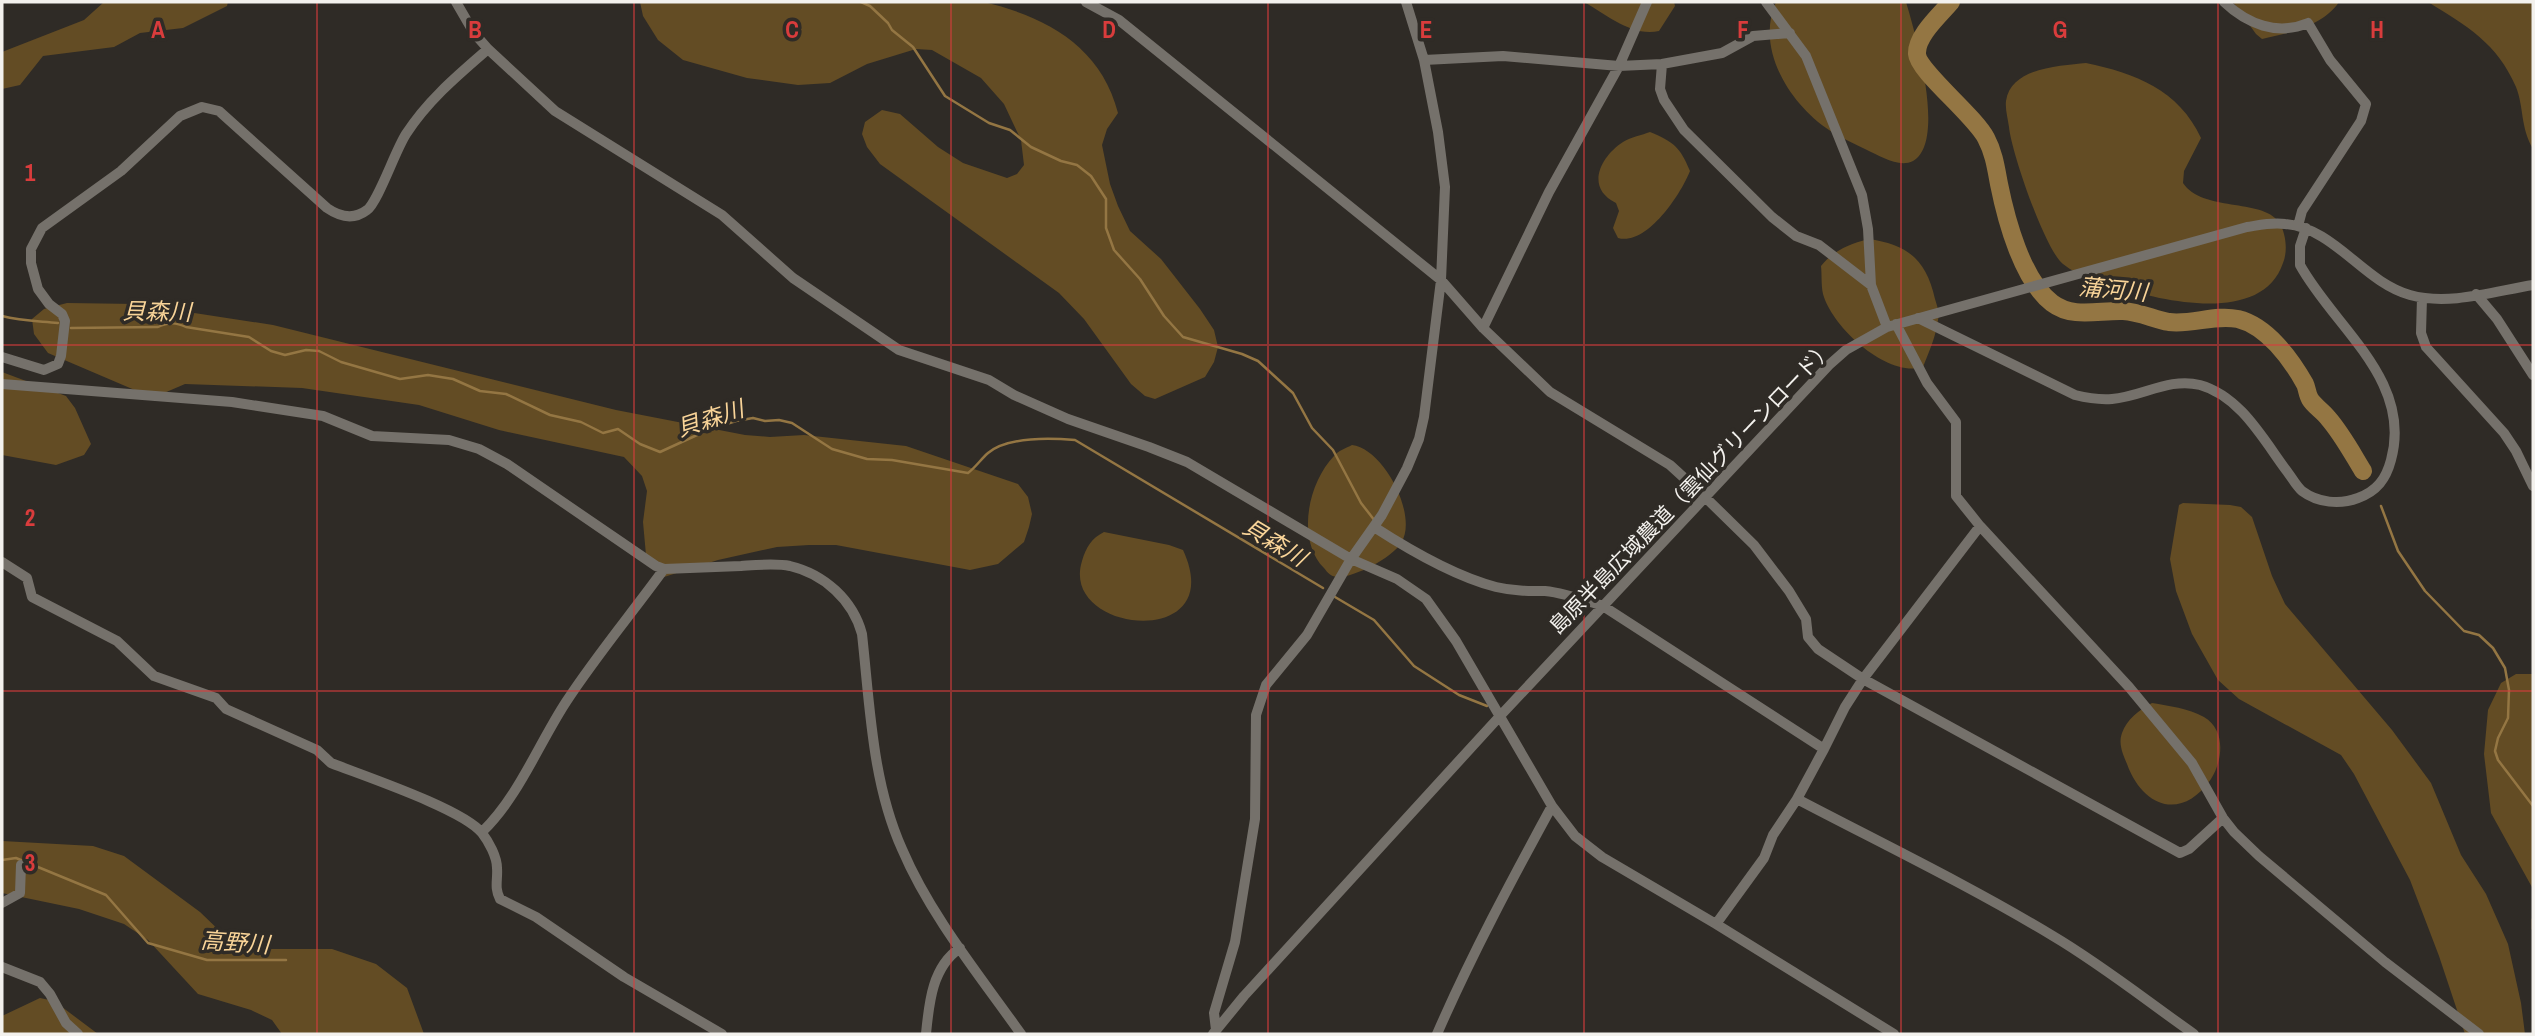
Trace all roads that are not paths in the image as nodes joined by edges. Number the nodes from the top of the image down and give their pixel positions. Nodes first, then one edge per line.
1 (456, 2) edge
2 (1086, 2) edge
3 (1406, 2) edge
4 (1647, 2) edge
5 (1766, 2) edge
6 (2224, 2) edge
7 (1790, 33) junction
8 (488, 49) junction
9 (1424, 60) junction
10 (1662, 64) junction
11 (1619, 66) junction
12 (2302, 227) junction
13 (1441, 280) junction
14 (1871, 285) junction
15 (2533, 285) edge
16 (2476, 294) junction
17 (2422, 298) junction
18 (1918, 318) junction
19 (1891, 326) junction
20 (1483, 328) junction
21 (2, 357) edge
22 (2533, 375) edge
23 (2, 384) edge
24 (2533, 486) edge
25 (1705, 497) junction
26 (1980, 526) junction
27 (1374, 527) junction
28 (1351, 559) junction
29 (2, 562) edge
30 (664, 569) junction
31 (1603, 606) junction
32 (1863, 680) junction
33 (1500, 716) junction
34 (1824, 749) junction
35 (1797, 799) junction
36 (1552, 806) junction
37 (2223, 818) junction
38 (482, 832) junction
39 (21, 865) dead end
40 (2, 903) edge
41 (1716, 924) junction
42 (960, 948) junction
43 (2, 967) edge
44 (1214, 1032) edge
45 (78, 1034) edge
46 (722, 1034) edge
47 (926, 1034) edge
48 (1021, 1034) edge
49 (1437, 1034) edge
50 (1894, 1034) edge
51 (2194, 1034) edge
52 (2479, 1034) edge

1 - 8 street
2 - 13 street
3 - 9 street
4 - 11 street
5 - 7 street
6 - 12 street
7 - 10 street
7 - 14 street
8 - 21 street
8 - 28 street
9 - 11 street
9 - 13 street
10 - 11 street
10 - 14 street
11 - 20 street
12 - 17 street, 島原半島広域農道（雲仙グリーンロード）
12 - 18 street, 島原半島広域農道（雲仙グリーンロード）
12 - 18 street
13 - 20 street
13 - 27 street
14 - 19 street
15 - 16 street, 島原半島広域農道（雲仙グリーンロード）
16 - 17 street, 島原半島広域農道（雲仙グリーンロード）
16 - 22 street
17 - 24 street
18 - 19 street, 島原半島広域農道（雲仙グリーンロード）
19 - 25 street, 島原半島広域農道（雲仙グリーンロード）
19 - 26 street
20 - 25 street
23 - 30 street
25 - 31 street, 島原半島広域農道（雲仙グリーンロード）
25 - 32 street
26 - 32 street
26 - 37 street
27 - 28 street
27 - 31 street
28 - 33 street
28 - 44 street
29 - 38 street
30 - 38 street
30 - 42 street
31 - 33 street, 島原半島広域農道（雲仙グリーンロード）
31 - 34 street
32 - 34 street
32 - 37 street
33 - 36 street
33 - 44 street, 島原半島広域農道（雲仙グリーンロード）
34 - 35 street
35 - 41 street
35 - 51 street
36 - 41 street
36 - 49 street
37 - 52 street
38 - 46 street
39 - 40 street
41 - 50 street
42 - 47 street
42 - 48 street
43 - 45 street

